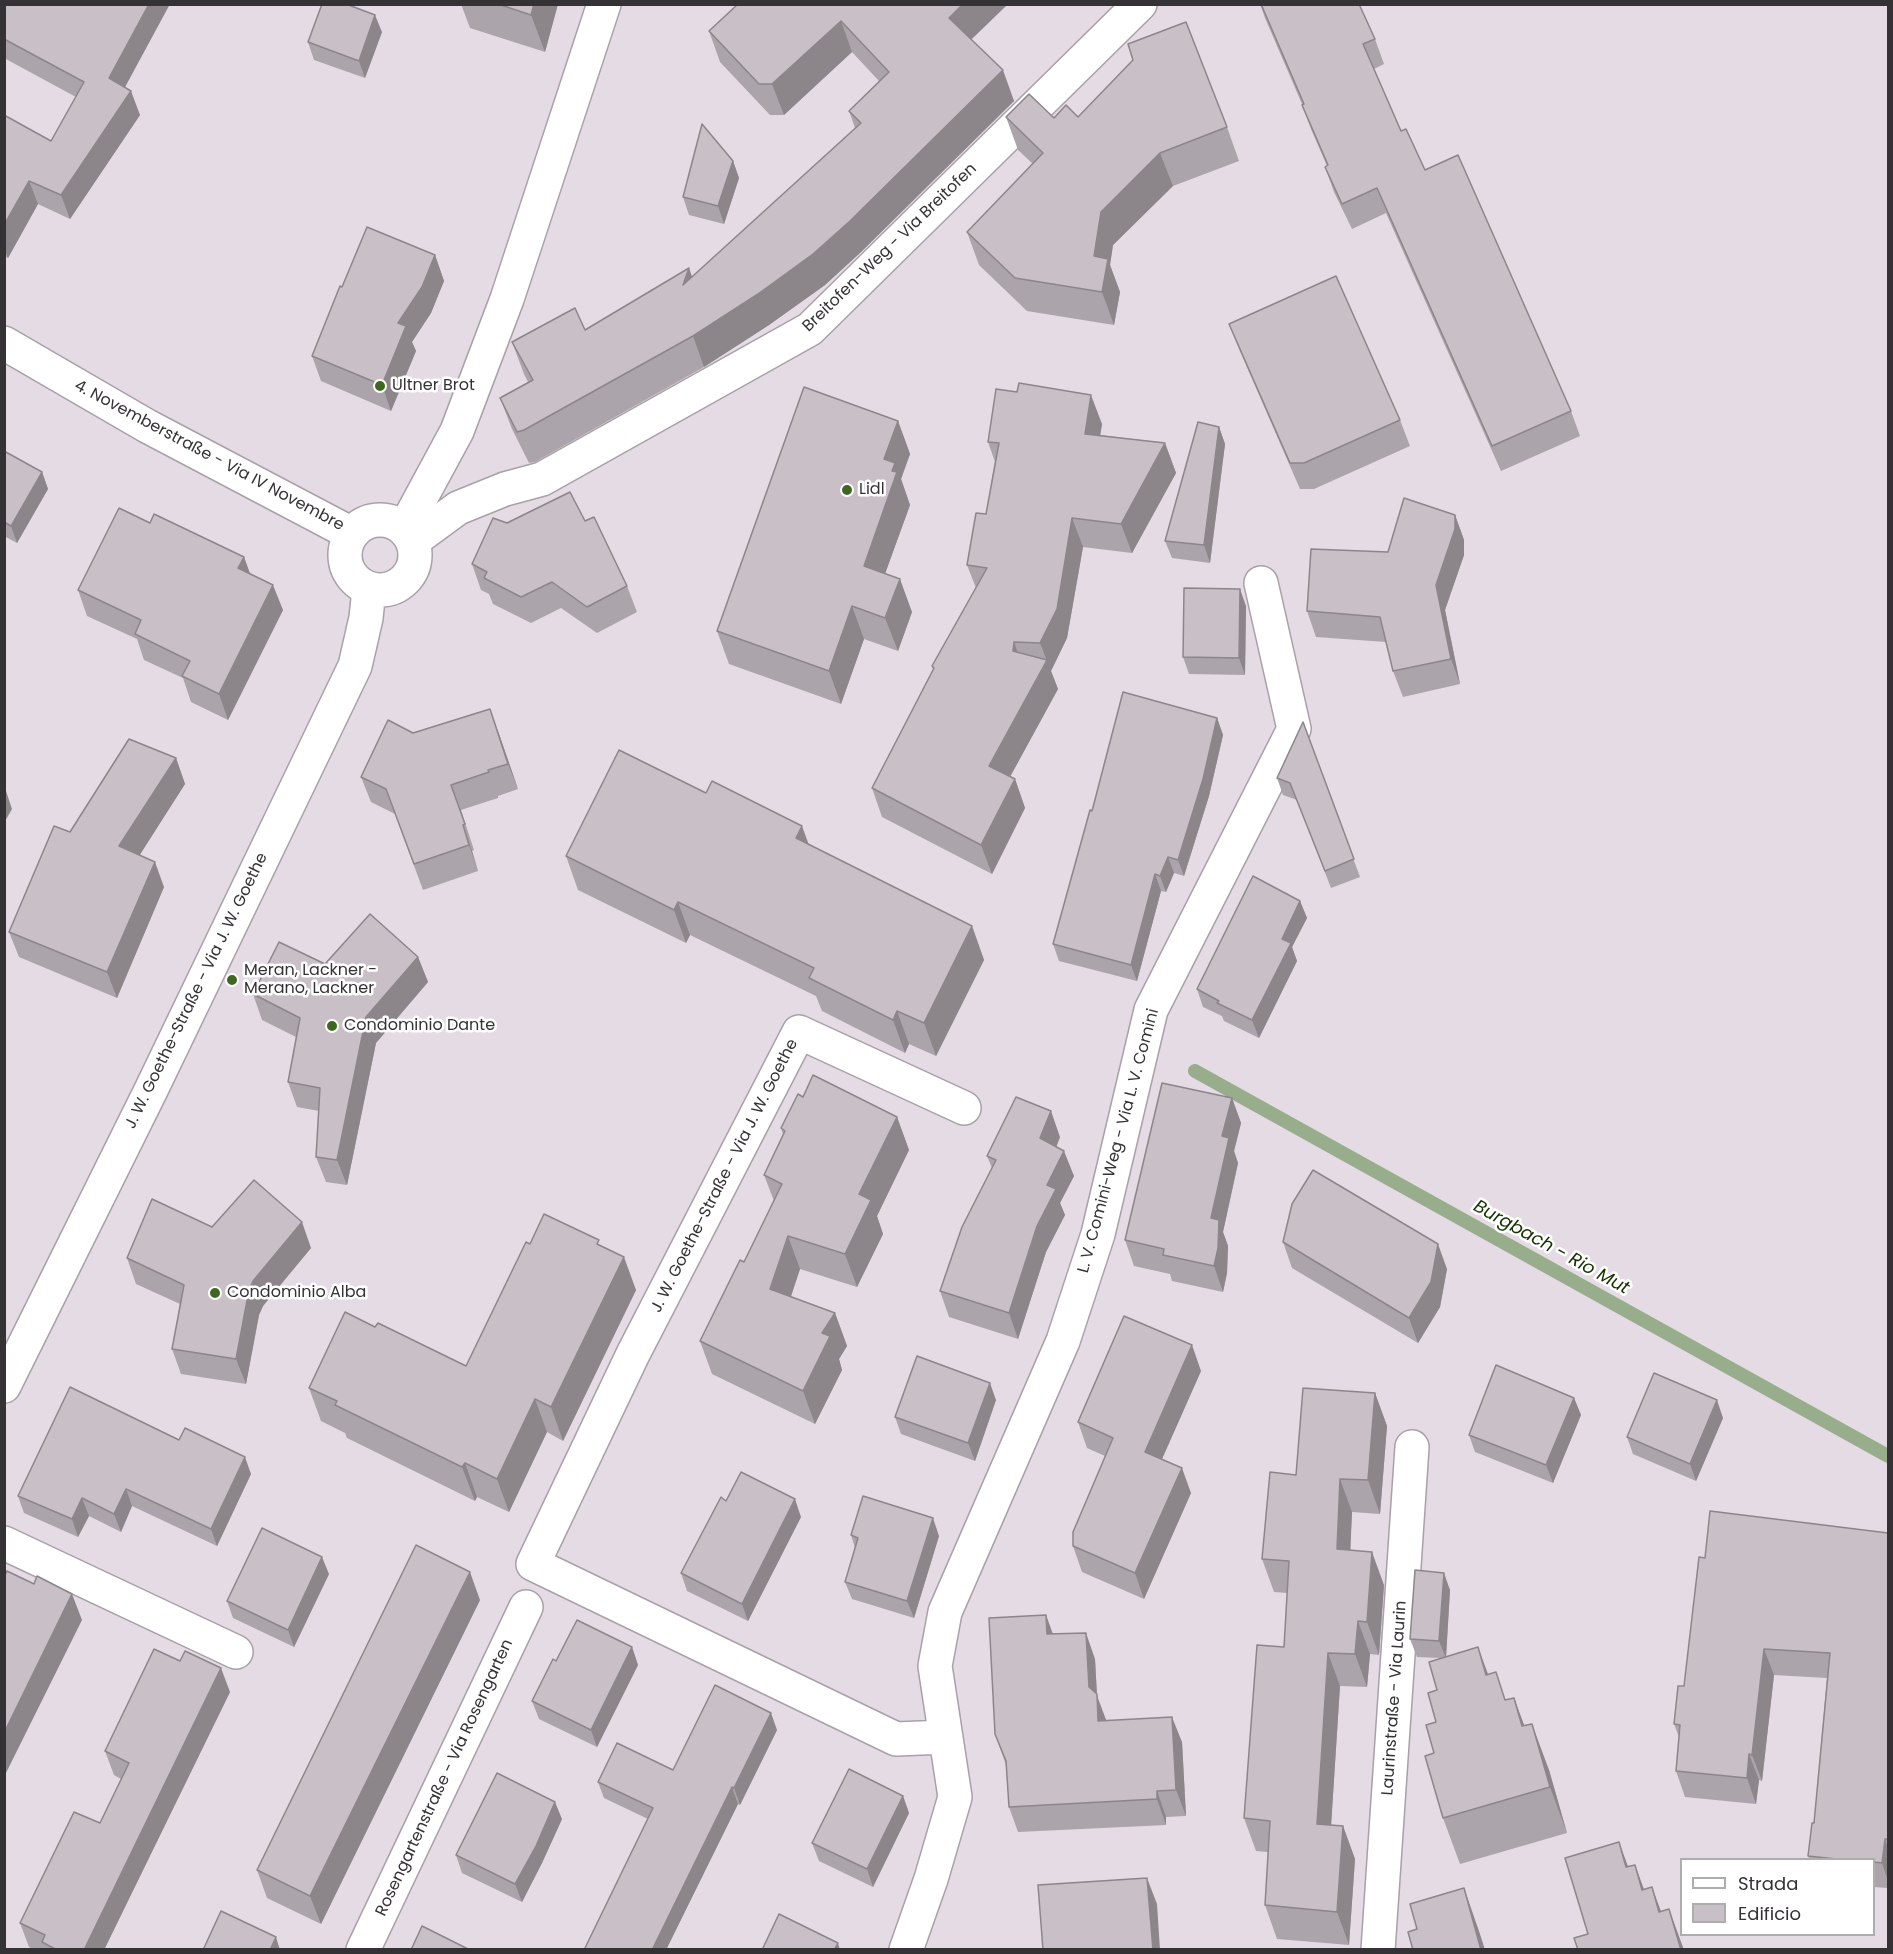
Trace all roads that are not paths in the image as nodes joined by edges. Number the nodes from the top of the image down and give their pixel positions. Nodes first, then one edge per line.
1 (604, 4) edge
2 (1140, 4) edge
3 (4, 344) edge
4 (352, 534) junction
5 (409, 535) junction
6 (1261, 583) dead end
7 (369, 590) junction
8 (964, 1108) dead end
9 (4, 1386) edge
10 (1412, 1447) dead end
11 (4, 1543) edge
12 (526, 1606) dead end
13 (236, 1652) dead end
14 (946, 1737) junction
15 (363, 1950) edge
16 (906, 1950) edge
17 (1378, 1950) edge

1 - 5 street
2 - 5 street, Breitofen-Weg - Via Breitofen
3 - 4 street, 4. Novemberstraße - Via IV Novembre
4 - 5 street
4 - 7 street
5 - 7 street
6 - 14 street, L. V. Comini-Weg - Via L. V. Comini
7 - 9 street, J. W. Goethe-Straße - Via J. W. Goethe
8 - 14 street, J. W. Goethe-Straße - Via J. W. Goethe
10 - 17 street, Laurinstraße - Via Laurin
11 - 13 street
12 - 15 street, Rosengartenstraße - Via Rosengarten
14 - 16 street, L. V. Comini-Weg - Via L. V. Comini

